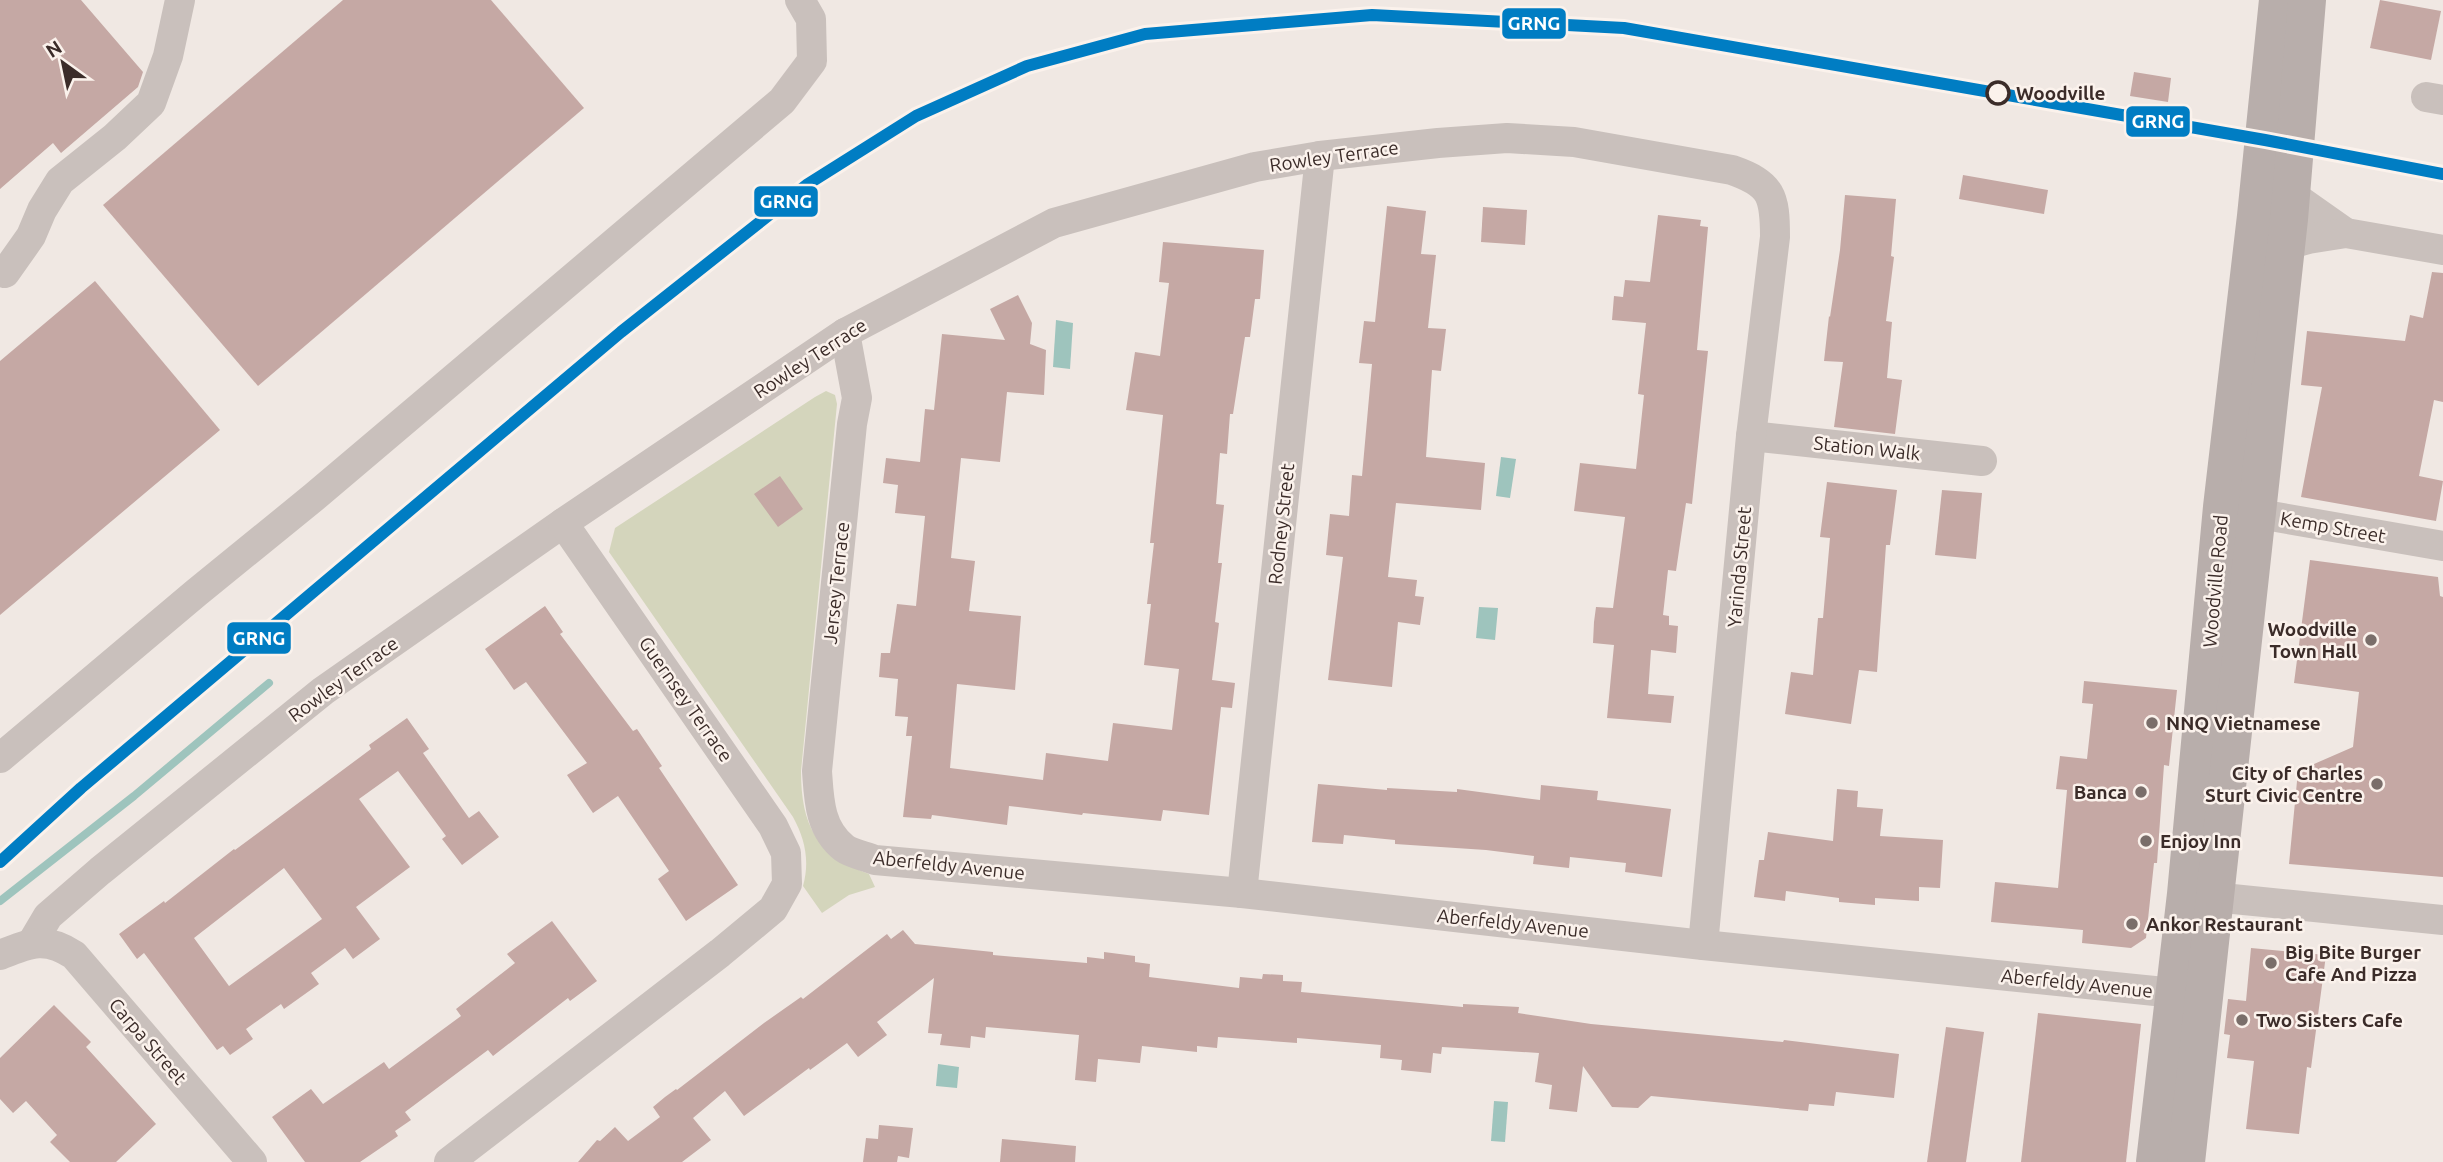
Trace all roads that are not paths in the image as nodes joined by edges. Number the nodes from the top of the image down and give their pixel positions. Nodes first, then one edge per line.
1 (180, 0) edge
2 (800, 0) edge
3 (2278, 0) edge
4 (2307, 0) edge
5 (1320, 156) junction
6 (1768, 190) joint
7 (2292, 195) junction
8 (2346, 233) junction
9 (2287, 245) junction
10 (2443, 250) edge
11 (5, 273) dead end
12 (845, 332) junction
13 (1751, 436) junction
14 (1982, 461) dead end
15 (2240, 510) junction
16 (563, 523) junction
17 (2443, 546) edge
18 (0, 758) edge
19 (830, 833) joint
20 (1242, 893) junction
21 (2201, 896) junction
22 (2443, 920) edge
23 (32, 943) junction
24 (1703, 944) junction
25 (0, 955) edge
26 (2190, 995) junction
27 (252, 1162) edge
28 (449, 1162) edge
29 (2155, 1162) edge
30 (2186, 1162) edge

1 - 11 street
2 - 18 street
3 - 15 main road, Woodville Road
4 - 7 main road, Woodville Road
5 - 6 street, Rowley Terrace
5 - 12 street, Rowley Terrace
5 - 20 street, Rodney Street
6 - 13 street, Yarinda Street
7 - 8 street
7 - 9 main road, Woodville Road
8 - 9 street
8 - 10 street
9 - 15 main road, Woodville Road
12 - 16 street, Rowley Terrace
12 - 19 street, Jersey Terrace
13 - 14 street, Station Walk
13 - 24 street, Yarinda Street
15 - 17 street, Kemp Street
15 - 21 main road, Woodville Road
16 - 23 street, Rowley Terrace
16 - 28 street, Guernsey Terrace
19 - 20 street, Aberfeldy Avenue
20 - 24 street, Aberfeldy Avenue
21 - 22 street
21 - 26 main road, Woodville Road
23 - 25 street
23 - 27 street, Carpa Street
24 - 26 street, Aberfeldy Avenue
26 - 29 main road, Woodville Road
26 - 30 main road, Woodville Road

